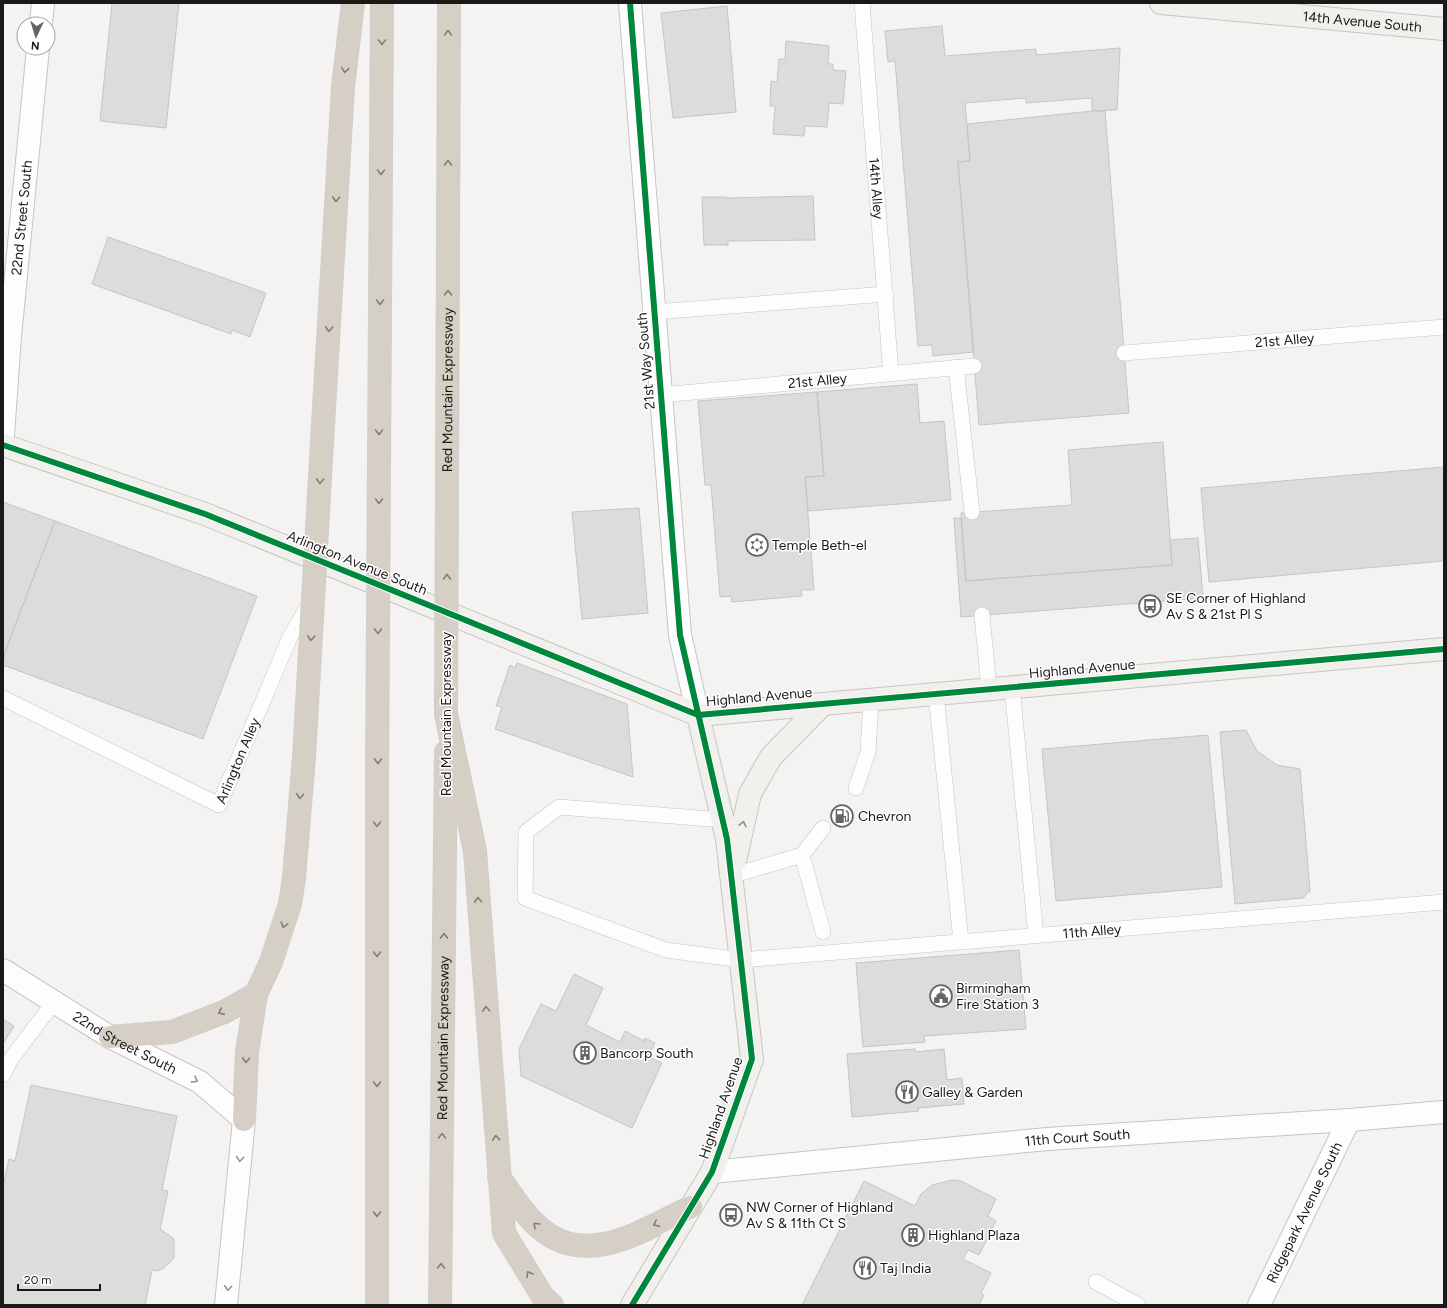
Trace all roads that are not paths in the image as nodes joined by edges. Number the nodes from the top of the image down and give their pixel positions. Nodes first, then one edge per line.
1 (43, 3) edge
2 (353, 3) edge
3 (382, 3) edge
4 (448, 3) edge
5 (630, 3) edge
6 (862, 3) edge
7 (1161, 3) edge
8 (42, 16) edge
9 (1444, 29) edge
10 (37, 56) edge
11 (886, 294) junction
12 (654, 312) junction
13 (1444, 327) edge
14 (1124, 353) dead end
15 (974, 366) dead end
16 (956, 367) junction
17 (891, 374) junction
18 (661, 395) junction
19 (3, 435) edge
20 (3, 444) edge
21 (972, 512) dead end
22 (323, 562) junction
23 (982, 615) dead end
24 (1444, 648) edge
25 (1012, 687) junction
26 (989, 689) junction
27 (936, 694) junction
28 (3, 698) edge
29 (871, 699) junction
30 (823, 704) junction
31 (446, 714) junction
32 (698, 715) junction
33 (856, 788) dead end
34 (723, 820) junction
35 (823, 828) dead end
36 (802, 856) junction
37 (731, 876) junction
38 (1444, 902) edge
39 (823, 932) dead end
40 (1036, 936) junction
41 (961, 942) junction
42 (741, 960) junction
43 (3, 970) edge
44 (256, 994) junction
45 (54, 1002) junction
46 (110, 1037) junction
47 (3, 1075) edge
48 (1444, 1112) edge
49 (244, 1120) junction
50 (1349, 1120) junction
51 (712, 1172) junction
52 (499, 1177) junction
53 (691, 1207) junction
54 (1096, 1282) dead end
55 (226, 1305) edge
56 (377, 1305) edge
57 (440, 1305) edge
58 (552, 1305) edge
59 (632, 1305) edge
60 (1138, 1305) edge
61 (1259, 1305) edge

1 - 8 street
2 -> 44 highway, bridge
3 -> 56 highway, bridge
31 -> 4 highway, Red Mountain Expressway, bridge
5 - 12 street, 21st Way South
6 - 11 lane, 14th Alley
7 - 9 street, 14th Avenue South
10 - 19 street, 22nd Street South
11 - 12 lane
11 - 17 lane, 14th Alley
12 - 18 street, 21st Way South
13 - 14 lane, 21st Alley
15 - 16 lane, 21st Alley
16 - 17 lane, 21st Alley
16 - 21 lane
17 - 18 lane, 21st Alley
18 - 32 street, 21st Way South
20 - 22 street, Arlington Avenue South
22 - 28 lane, Arlington Alley
22 - 32 street, Arlington Avenue South
23 - 26 lane
24 - 25 street, Highland Avenue
25 - 26 street, Highland Avenue
25 - 40 lane
26 - 27 street, Highland Avenue
27 - 29 street, Highland Avenue
27 - 41 lane
29 - 30 street, Highland Avenue
29 - 33 lane
30 - 32 street, Highland Avenue
37 -> 30 street
52 -> 31 highway
57 -> 31 highway, Red Mountain Expressway
32 - 34 street, Highland Avenue
34 - 37 street, Highland Avenue
34 - 42 lane, 11th Alley
35 - 36 lane
36 - 37 lane
36 - 39 lane
37 - 42 street, Highland Avenue
38 - 40 lane, 11th Alley
40 - 41 lane, 11th Alley
41 - 42 lane, 11th Alley
42 - 51 street, Highland Avenue
43 - 45 street, 22nd Street South
44 -> 46 highway
44 -> 49 highway
45 - 46 street, 22nd Street South
45 - 47 lane
46 -> 49 street, 22nd Street South
48 - 50 street, 11th Court South
49 -> 55 street
50 - 51 street, 11th Court South
50 - 61 street, Ridgepark Avenue South
51 - 53 street, Highland Avenue
53 -> 52 highway
58 -> 52 highway
53 - 59 street, Highland Avenue
54 - 60 lane

